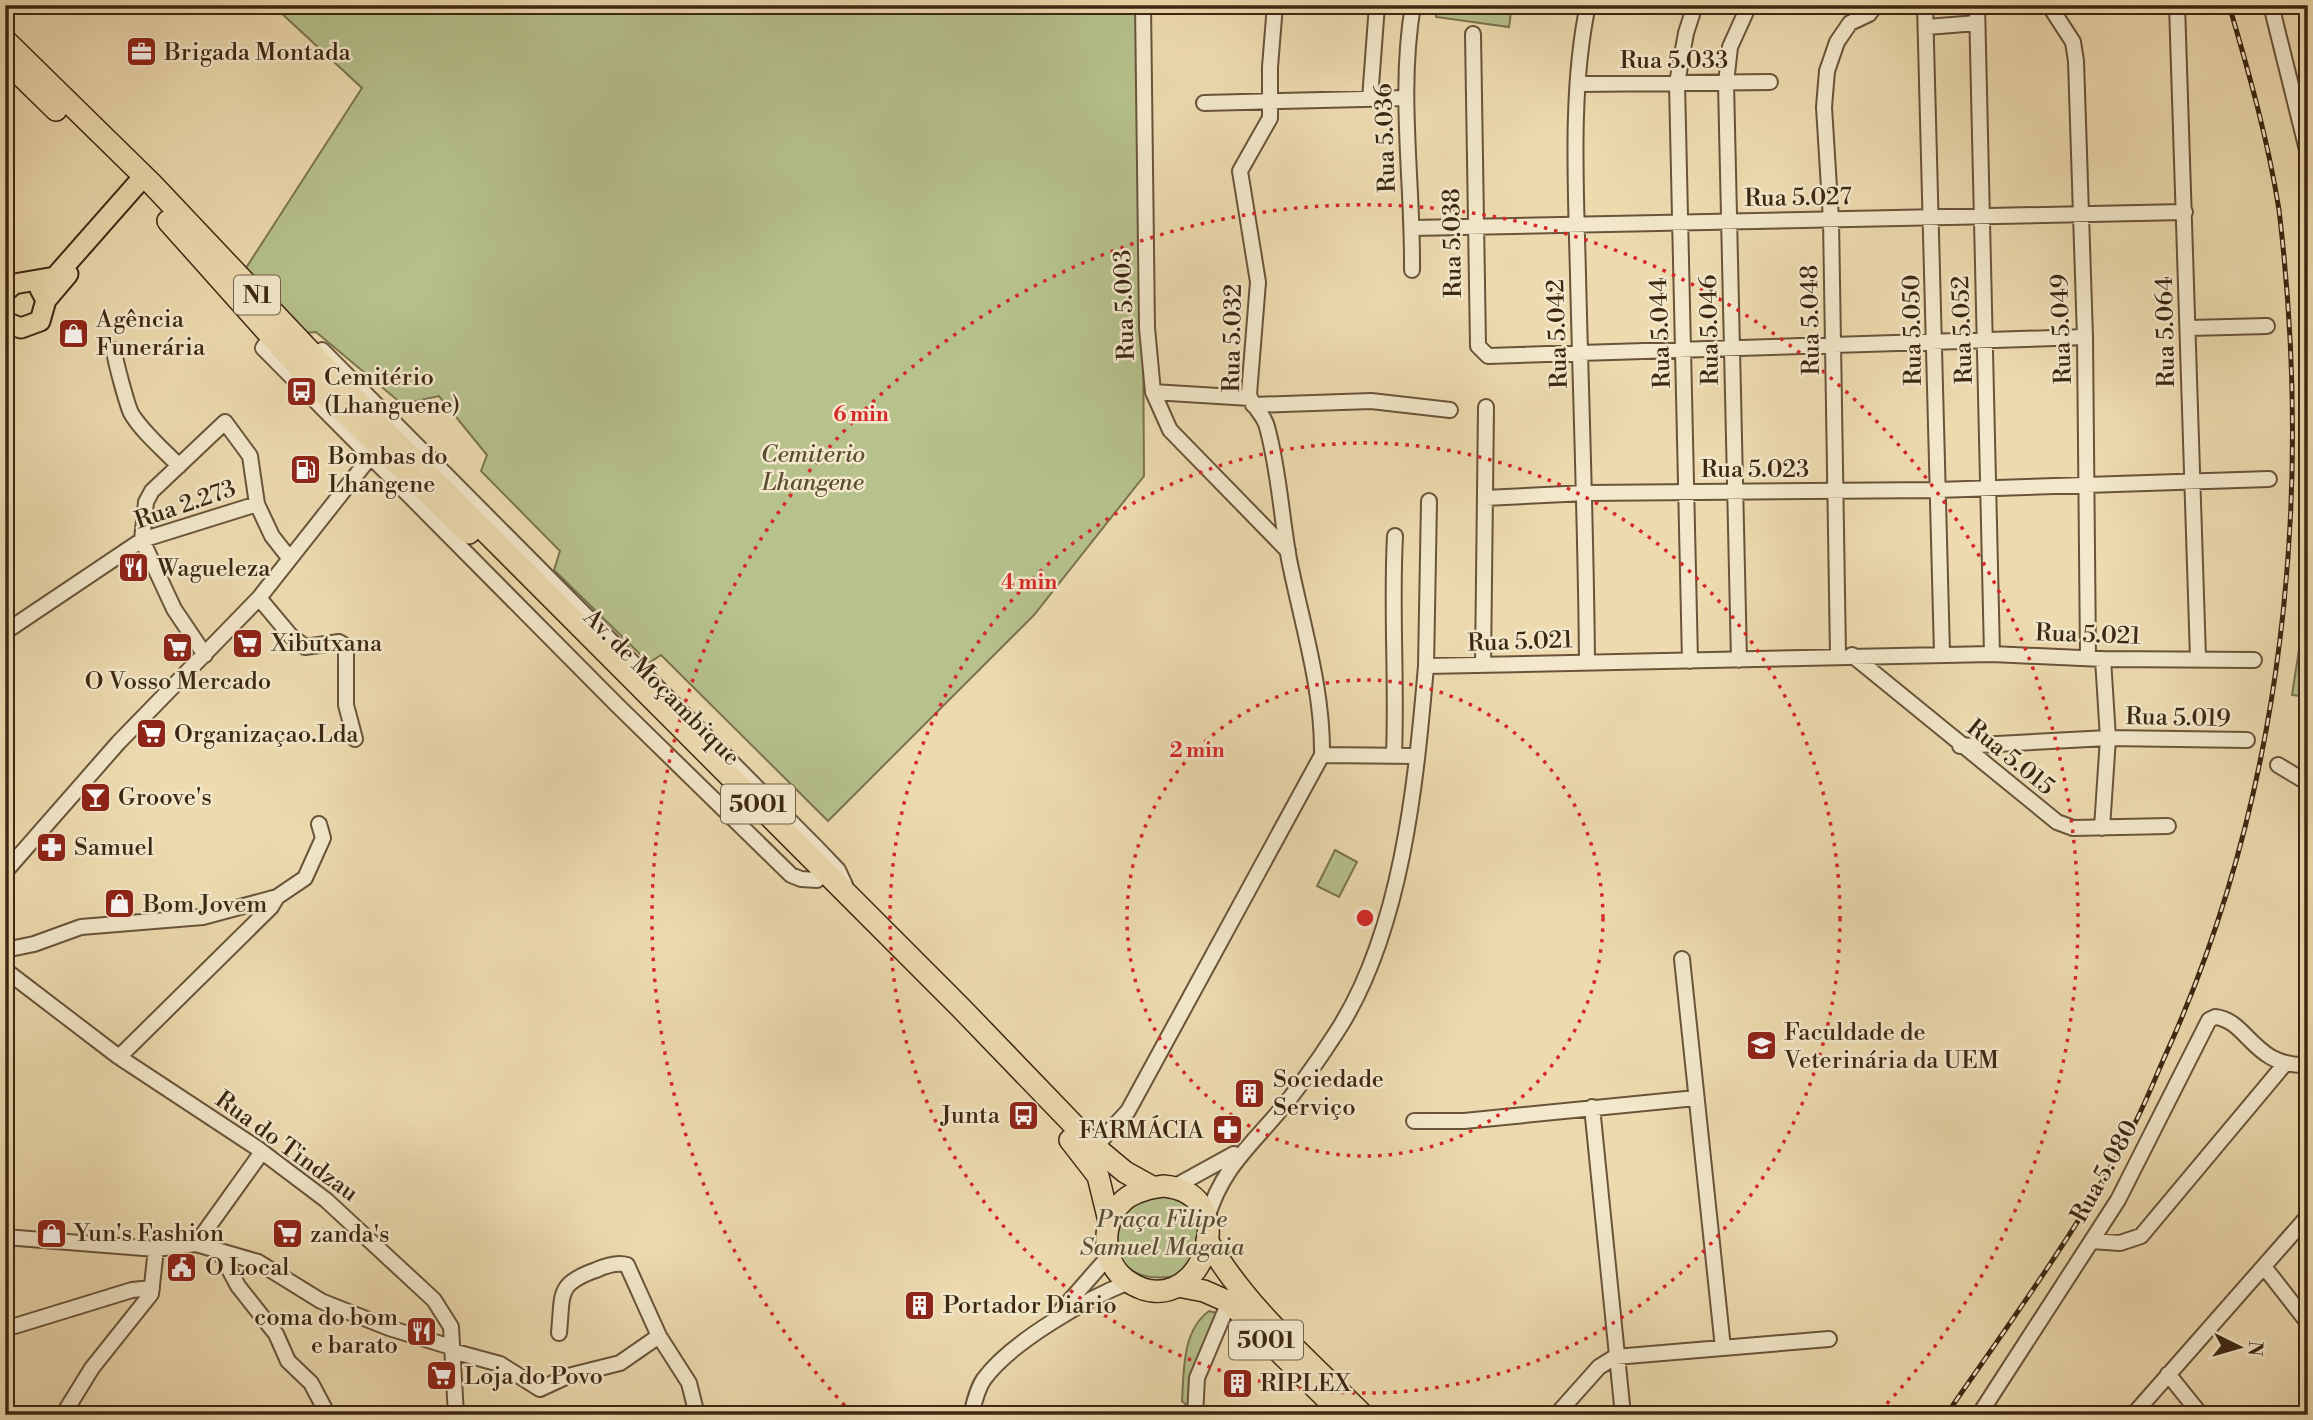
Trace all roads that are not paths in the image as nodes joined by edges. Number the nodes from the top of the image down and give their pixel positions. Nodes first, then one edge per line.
1 (1143, 5) edge
2 (1275, 5) edge
3 (1377, 5) edge
4 (1413, 5) edge
5 (1588, 5) edge
6 (1695, 5) edge
7 (1749, 5) edge
8 (1876, 5) edge
9 (1925, 5) edge
10 (1977, 5) edge
11 (2049, 5) edge
12 (2177, 5) edge
13 (2271, 5) edge
14 (1977, 23) junction
15 (1927, 27) junction
16 (1473, 34) dead end
17 (5, 40) edge
18 (5, 60) edge
19 (1770, 82) dead end
20 (1677, 83) junction
21 (1726, 83) junction
22 (1578, 84) junction
23 (1404, 98) junction
24 (1370, 99) junction
25 (1270, 102) junction
26 (1204, 103) dead end
27 (2308, 154) edge
28 (144, 185) junction
29 (2185, 212) junction
30 (2079, 213) junction
31 (1981, 216) junction
32 (1933, 218) junction
33 (1831, 220) junction
34 (1730, 221) junction
35 (1678, 223) junction
36 (1577, 226) junction
37 (1412, 228) junction
38 (1475, 228) junction
39 (1412, 270) dead end
40 (27, 282) junction
41 (5, 292) edge
42 (46, 300) junction
43 (274, 313) junction
44 (6, 321) edge
45 (2267, 326) dead end
46 (2189, 328) junction
47 (271, 335) junction
48 (2085, 337) junction
49 (1984, 341) junction
50 (1935, 343) junction
51 (1833, 346) junction
52 (1683, 349) junction
53 (1732, 349) junction
54 (114, 350) dead end
55 (1580, 353) junction
56 (311, 381) joint
57 (1153, 392) junction
58 (1252, 402) junction
59 (1486, 407) dead end
60 (1450, 410) dead end
61 (369, 414) joint
62 (371, 456) junction
63 (179, 466) junction
64 (2269, 479) dead end
65 (2191, 481) junction
66 (2087, 483) junction
67 (1990, 485) junction
68 (1937, 489) junction
69 (1687, 492) junction
70 (1837, 492) junction
71 (1586, 493) junction
72 (1735, 493) junction
73 (1485, 498) junction
74 (1429, 501) dead end
75 (257, 504) junction
76 (1395, 536) dead end
77 (142, 540) junction
78 (1288, 551) junction
79 (290, 559) junction
80 (259, 598) junction
81 (5, 632) edge
82 (1992, 653) junction
83 (1942, 654) junction
84 (205, 655) junction
85 (1845, 655) junction
86 (2088, 658) junction
87 (2198, 658) junction
88 (2104, 659) junction
89 (1690, 660) junction
90 (1739, 660) junction
91 (2255, 660) dead end
92 (1587, 662) junction
93 (1483, 665) junction
94 (1426, 666) junction
95 (2108, 738) junction
96 (355, 739) dead end
97 (2247, 740) dead end
98 (1960, 746) junction
99 (1394, 754) junction
100 (1322, 755) junction
101 (1416, 756) junction
102 (2278, 765) dead end
103 (2308, 783) edge
104 (319, 824) dead end
105 (2168, 826) dead end
106 (2102, 828) junction
107 (5, 872) edge
108 (817, 880) junction
109 (847, 894) junction
110 (277, 898) junction
111 (5, 950) edge
112 (1682, 959) dead end
113 (5, 970) edge
114 (119, 1057) junction
115 (2284, 1065) junction
116 (2308, 1065) edge
117 (1696, 1098) junction
118 (1592, 1107) junction
119 (1414, 1121) dead end
120 (1249, 1142) junction
121 (1095, 1147) junction
122 (262, 1152) junction
123 (1152, 1187) junction
124 (1174, 1187) junction
125 (2308, 1216) edge
126 (1207, 1218) junction
127 (1109, 1222) junction
128 (9, 1235) edge
129 (1207, 1240) junction
130 (2092, 1241) junction
131 (200, 1247) junction
132 (156, 1249) junction
133 (221, 1254) junction
134 (1109, 1256) junction
135 (2265, 1268) junction
136 (1129, 1282) junction
137 (1178, 1286) junction
138 (152, 1288) junction
139 (1229, 1302) junction
140 (2308, 1323) edge
141 (1048, 1324) junction
142 (5, 1329) edge
143 (559, 1333) dead end
144 (659, 1336) junction
145 (1829, 1339) dead end
146 (1723, 1348) junction
147 (452, 1349) junction
148 (1615, 1357) junction
149 (2168, 1374) junction
150 (1559, 1414) edge
151 (63, 1415) edge
152 (328, 1415) edge
153 (456, 1415) edge
154 (697, 1415) edge
155 (971, 1415) edge
156 (1195, 1415) edge
157 (1343, 1415) edge
158 (1363, 1415) edge
159 (1541, 1415) edge
160 (1623, 1415) edge
161 (1979, 1415) edge
162 (2133, 1415) edge
163 (2201, 1415) edge

1 - 57 street, Rua 5.003
2 - 25 street, Rua 5.032
3 - 24 street
4 - 23 street, Rua 5.036
5 - 22 street, Rua 5.042
6 - 20 street, Rua 5.044
7 - 21 street, Rua 5.046
8 - 33 street, Rua 5.048
9 - 15 street, Rua 5.050
10 - 14 street, Rua 5.052
11 - 30 street, Rua 5.049
12 - 29 street, Rua 5.064
13 - 27 street
14 - 15 street
14 - 31 street, Rua 5.052
15 - 32 street, Rua 5.050
16 - 38 street, Rua 5.038
17 - 28 highway, N1
18 - 28 highway, N1
19 - 21 street, Rua 5.033
20 - 21 street, Rua 5.033
20 - 22 street, Rua 5.033
20 - 35 street, Rua 5.044
21 - 34 street, Rua 5.046
22 - 36 street, Rua 5.042
23 - 24 street
23 - 37 street, Rua 5.036
24 - 25 street
25 - 26 street
25 - 58 street, Rua 5.032
28 - 40 main road
28 - 42 main road
28 - 43 highway, N1
28 - 47 highway, N1
29 - 30 street, Rua 5.027
29 - 46 street, Rua 5.064
30 - 31 street, Rua 5.027
30 - 48 street, Rua 5.049
31 - 32 street, Rua 5.027
31 - 49 street, Rua 5.052
32 - 33 street, Rua 5.027
32 - 50 street, Rua 5.050
33 - 34 street, Rua 5.027
33 - 51 street, Rua 5.048
34 - 35 street, Rua 5.027
34 - 53 street, Rua 5.046
35 - 36 street, Rua 5.027
35 - 52 street, Rua 5.044
36 - 38 street, Rua 5.027
36 - 55 street, Rua 5.042
37 - 38 street, Rua 5.027
37 - 39 street, Rua 5.036
38 - 55 street, Rua 5.038
40 - 41 main road
40 - 42 main road
42 - 44 main road
43 - 61 highway, N1
43 - 109 street
45 - 46 street
46 - 65 street, Rua 5.064
47 - 56 highway, N1
47 - 62 street
48 - 49 street
48 - 66 street, Rua 5.049
49 - 50 street
49 - 67 street, Rua 5.052
50 - 51 street
50 - 68 street, Rua 5.050
51 - 53 street
51 - 70 street, Rua 5.048
52 - 53 street
52 - 55 street
52 - 69 street, Rua 5.044
53 - 72 street, Rua 5.046
54 - 63 street
55 - 71 street, Rua 5.042
56 - 108 highway, Av. de Moçambique / 5001
57 - 58 street
57 - 78 street, Rua 5.003
58 - 60 street
58 - 78 street, Rua 5.032
59 - 73 street
61 - 109 highway, Av. de Moçambique / 5001
62 - 79 street
62 - 108 street
63 - 75 street
63 - 77 street
64 - 65 street, Rua 5.023
65 - 66 street, Rua 5.023
65 - 87 street, Rua 5.064
66 - 67 street, Rua 5.023
66 - 86 street, Rua 5.049
67 - 68 street, Rua 5.023
67 - 82 street, Rua 5.052
68 - 70 street, Rua 5.023
68 - 83 street, Rua 5.050
69 - 71 street, Rua 5.023
69 - 72 street, Rua 5.023
69 - 89 street, Rua 5.044
70 - 72 street, Rua 5.023
70 - 85 street, Rua 5.048
71 - 73 street, Rua 5.023
71 - 92 street, Rua 5.042
72 - 90 street, Rua 5.046
73 - 93 street
74 - 94 street
75 - 77 street, Rua 2.273
75 - 79 street, Rua 2.273
76 - 99 street
77 - 81 street, Rua 2.273
77 - 84 street
78 - 100 street, Rua 5.032
79 - 80 street
80 - 84 street
80 - 96 street
82 - 83 street, Rua 5.021
82 - 86 street, Rua 5.021
83 - 85 street, Rua 5.021
84 - 107 street
85 - 90 street, Rua 5.021
85 - 98 street, Rua 5.015
86 - 88 street, Rua 5.021
87 - 88 street, Rua 5.021
87 - 91 street, Rua 5.021
88 - 95 street
89 - 90 street, Rua 5.021
89 - 92 street, Rua 5.021
92 - 93 street, Rua 5.021
93 - 94 street, Rua 5.021
94 - 101 street
95 - 97 street, Rua 5.019
95 - 98 street, Rua 5.019
95 - 106 street
98 - 106 street, Rua 5.015
99 - 100 street
99 - 101 street
100 - 121 street
101 - 120 street
102 - 103 street
104 - 110 street
105 - 106 street, Rua 5.015
108 - 127 highway, Av. de Moçambique / 5001
109 - 121 highway, Av. de Moçambique / 5001
110 - 111 street
110 - 114 street
112 - 117 street
113 - 114 street, Rua do Tindzau
114 - 122 street, Rua do Tindzau
115 - 116 street
115 - 130 street
115 - 130 street, Rua 5.080
117 - 118 street
117 - 146 street
118 - 119 street
118 - 148 street
120 - 124 street
120 - 126 street
121 - 123 highway, Av. de Moçambique / 5001
122 - 131 street
122 - 147 street, Rua do Tindzau
123 - 124 highway
123 - 127 highway
124 - 126 highway
125 - 135 street
126 - 129 highway
127 - 134 highway
128 - 132 street
129 - 137 highway
129 - 158 highway, 5001
130 - 161 street, Rua 5.080
131 - 132 street
131 - 133 street
132 - 138 street
133 - 147 street
133 - 152 street
134 - 136 highway
134 - 141 street
135 - 140 street
135 - 149 street
136 - 137 highway, 5001
136 - 141 street
137 - 139 highway, 5001
138 - 142 street
138 - 151 street
139 - 156 street
139 - 157 highway, 5001
141 - 155 street
143 - 144 street
144 - 147 street
144 - 154 street
145 - 146 street
146 - 148 street
147 - 153 street, Rua do Tindzau
148 - 150 street
148 - 160 street
149 - 162 street
149 - 163 street
150 - 159 street

